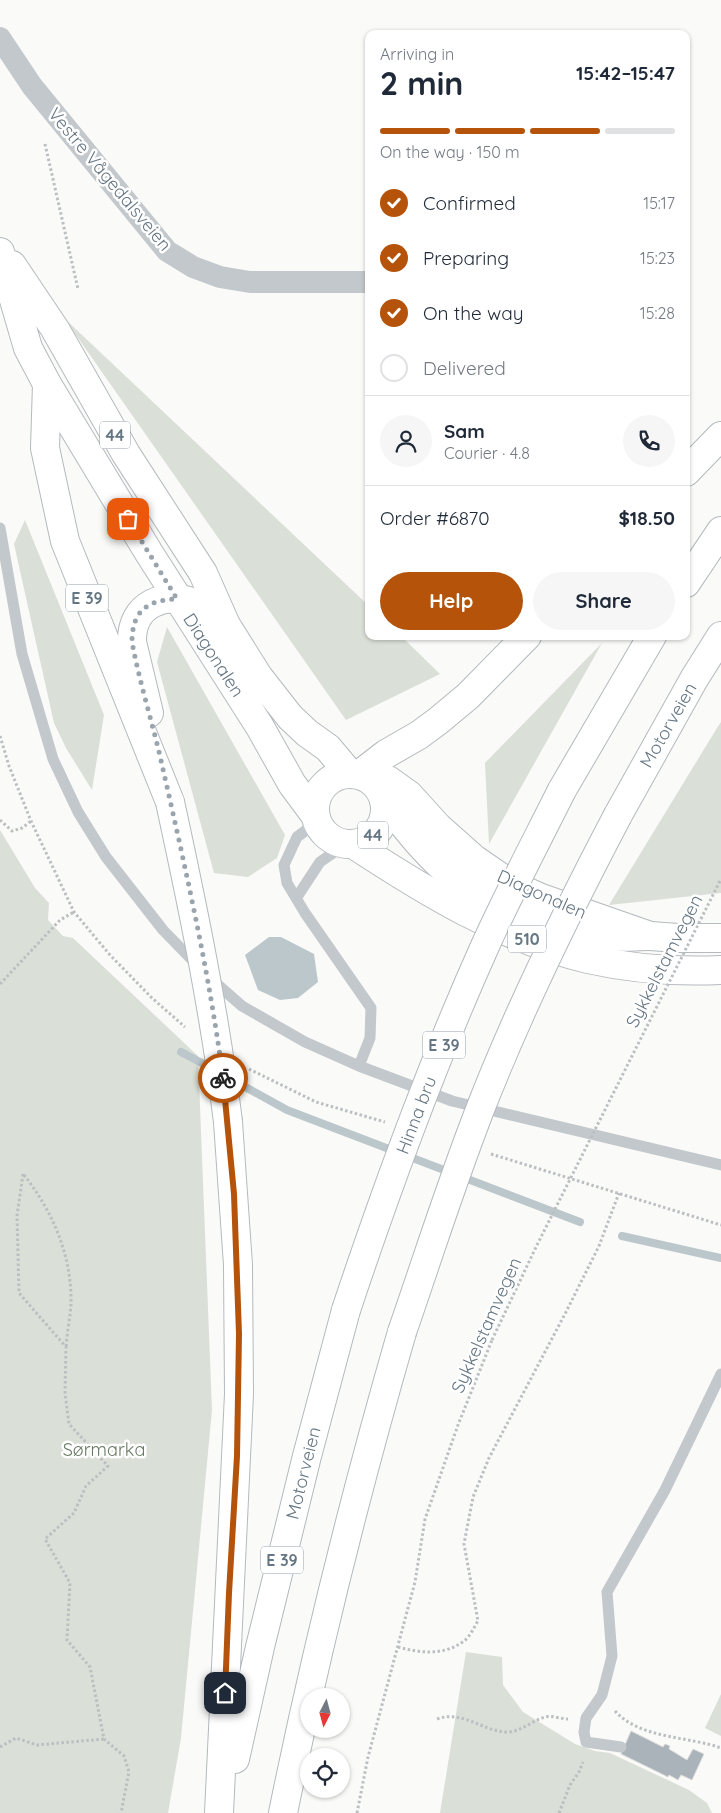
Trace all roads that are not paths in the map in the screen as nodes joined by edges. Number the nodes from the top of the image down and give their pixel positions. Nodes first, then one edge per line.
1 (0, 38) edge
2 (0, 247) edge
3 (0, 252) edge
4 (365, 282) edge
5 (47, 384) junction
6 (721, 436) edge
7 (690, 468) edge
8 (0, 528) edge
9 (721, 531) edge
10 (690, 577) edge
11 (12, 593) junction
12 (0, 597) edge
13 (177, 599) junction
14 (226, 625) junction
15 (721, 636) edge
16 (523, 640) edge
17 (650, 640) edge
18 (358, 775) junction
19 (384, 800) junction
20 (170, 802) junction
21 (316, 819) junction
22 (350, 844) junction
23 (297, 897) junction
24 (650, 936) junction
25 (721, 938) edge
26 (721, 970) edge
27 (359, 1066) junction
28 (721, 1165) edge
29 (346, 1310) joint
30 (721, 1374) edge
31 (621, 1747) dead end
32 (219, 1813) edge
33 (224, 1813) edge
34 (283, 1813) edge

1 - 4 street, Vestre Vågedalsveien
2 - 14 main road, Diagonalen / 44
3 - 5 main road, Diagonalen / 44
5 - 13 main road, Diagonalen / 44
5 - 20 main road, E 39
6 - 7 main road
8 - 11 lane
9 - 10 main road
11 - 12 lane
11 - 27 lane
13 - 14 main road, E 39
13 - 20 main road, E 39
13 - 21 main road, Diagonalen / 44
14 - 18 main road, Diagonalen / 44
15 - 34 main road, Motorveien, bridge
16 - 18 main road
17 - 29 main road, Hinna bru / E 39, bridge
18 - 19 main road, 44
18 - 21 main road
18 - 24 main road, Diagonalen / 510
19 - 22 main road, 44
19 - 24 main road, 510
20 - 32 main road, E 39, bridge
21 - 22 main road, 44
21 - 23 lane
22 - 23 lane
22 - 26 main road, 510
23 - 27 lane
24 - 25 main road, Diagonalen / 510
27 - 28 lane
29 - 33 main road, Motorveien / E 39
30 - 31 lane

